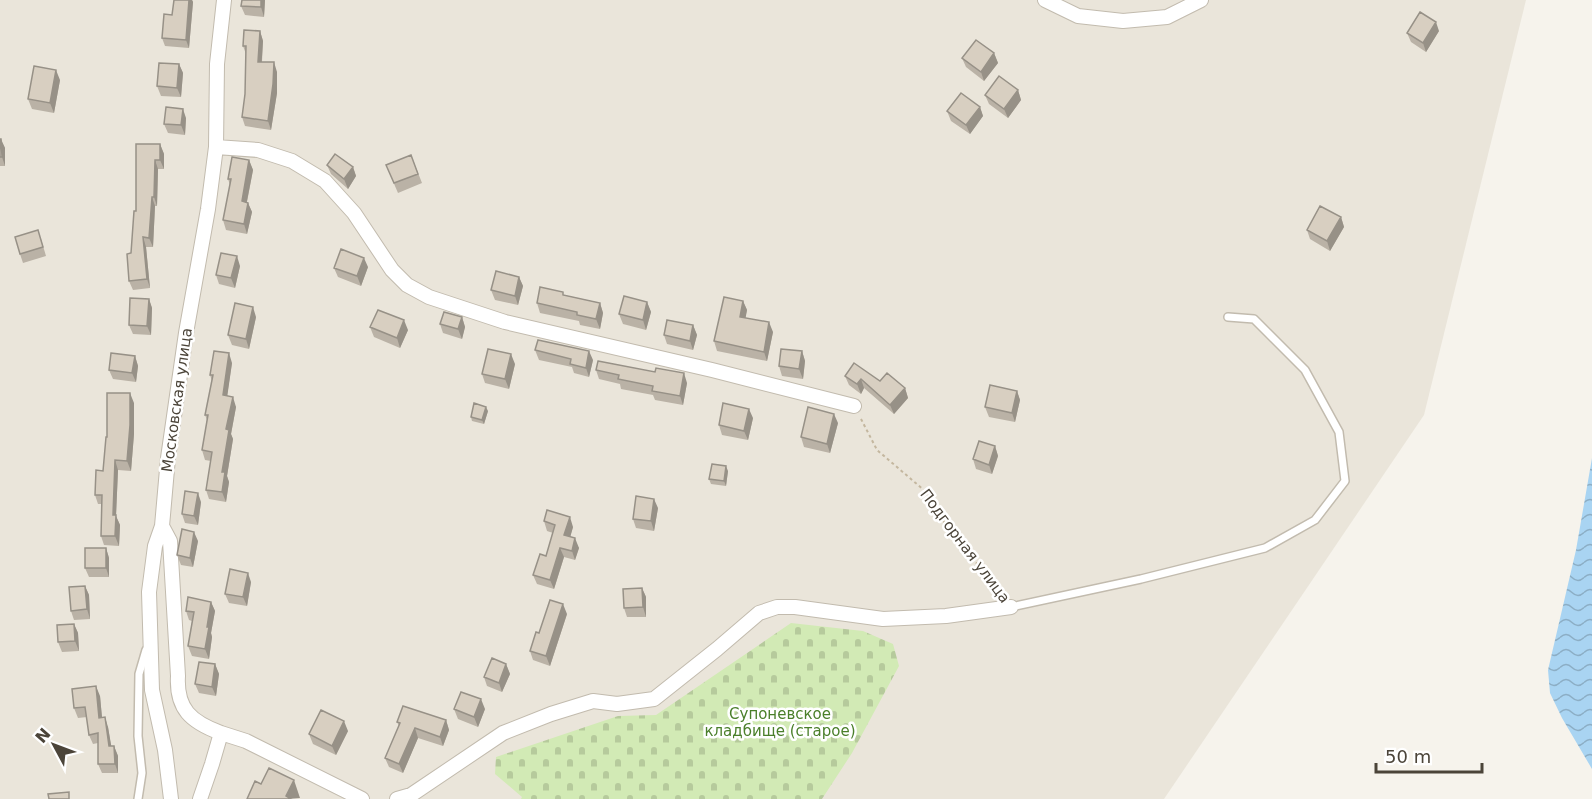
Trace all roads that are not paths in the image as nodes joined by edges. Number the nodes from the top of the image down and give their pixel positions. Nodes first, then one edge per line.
1 (224, 0) edge
2 (1044, 0) edge
3 (1201, 0) edge
4 (216, 147) junction
5 (1228, 317) dead end
6 (854, 406) road end
7 (162, 526) junction
8 (1011, 607) joint
9 (151, 635) junction
10 (221, 733) junction
11 (138, 799) edge
12 (171, 799) edge
13 (200, 799) edge
14 (362, 799) edge
15 (397, 799) edge

1 - 4 street, Московская улица
2 - 3 street
4 - 6 street
4 - 7 street, Московская улица
5 - 8 lane
7 - 9 street, Московская улица
7 - 10 street
8 - 15 street, Подгорная улица
9 - 11 lane
9 - 12 street, Московская улица
10 - 13 street
10 - 14 street

